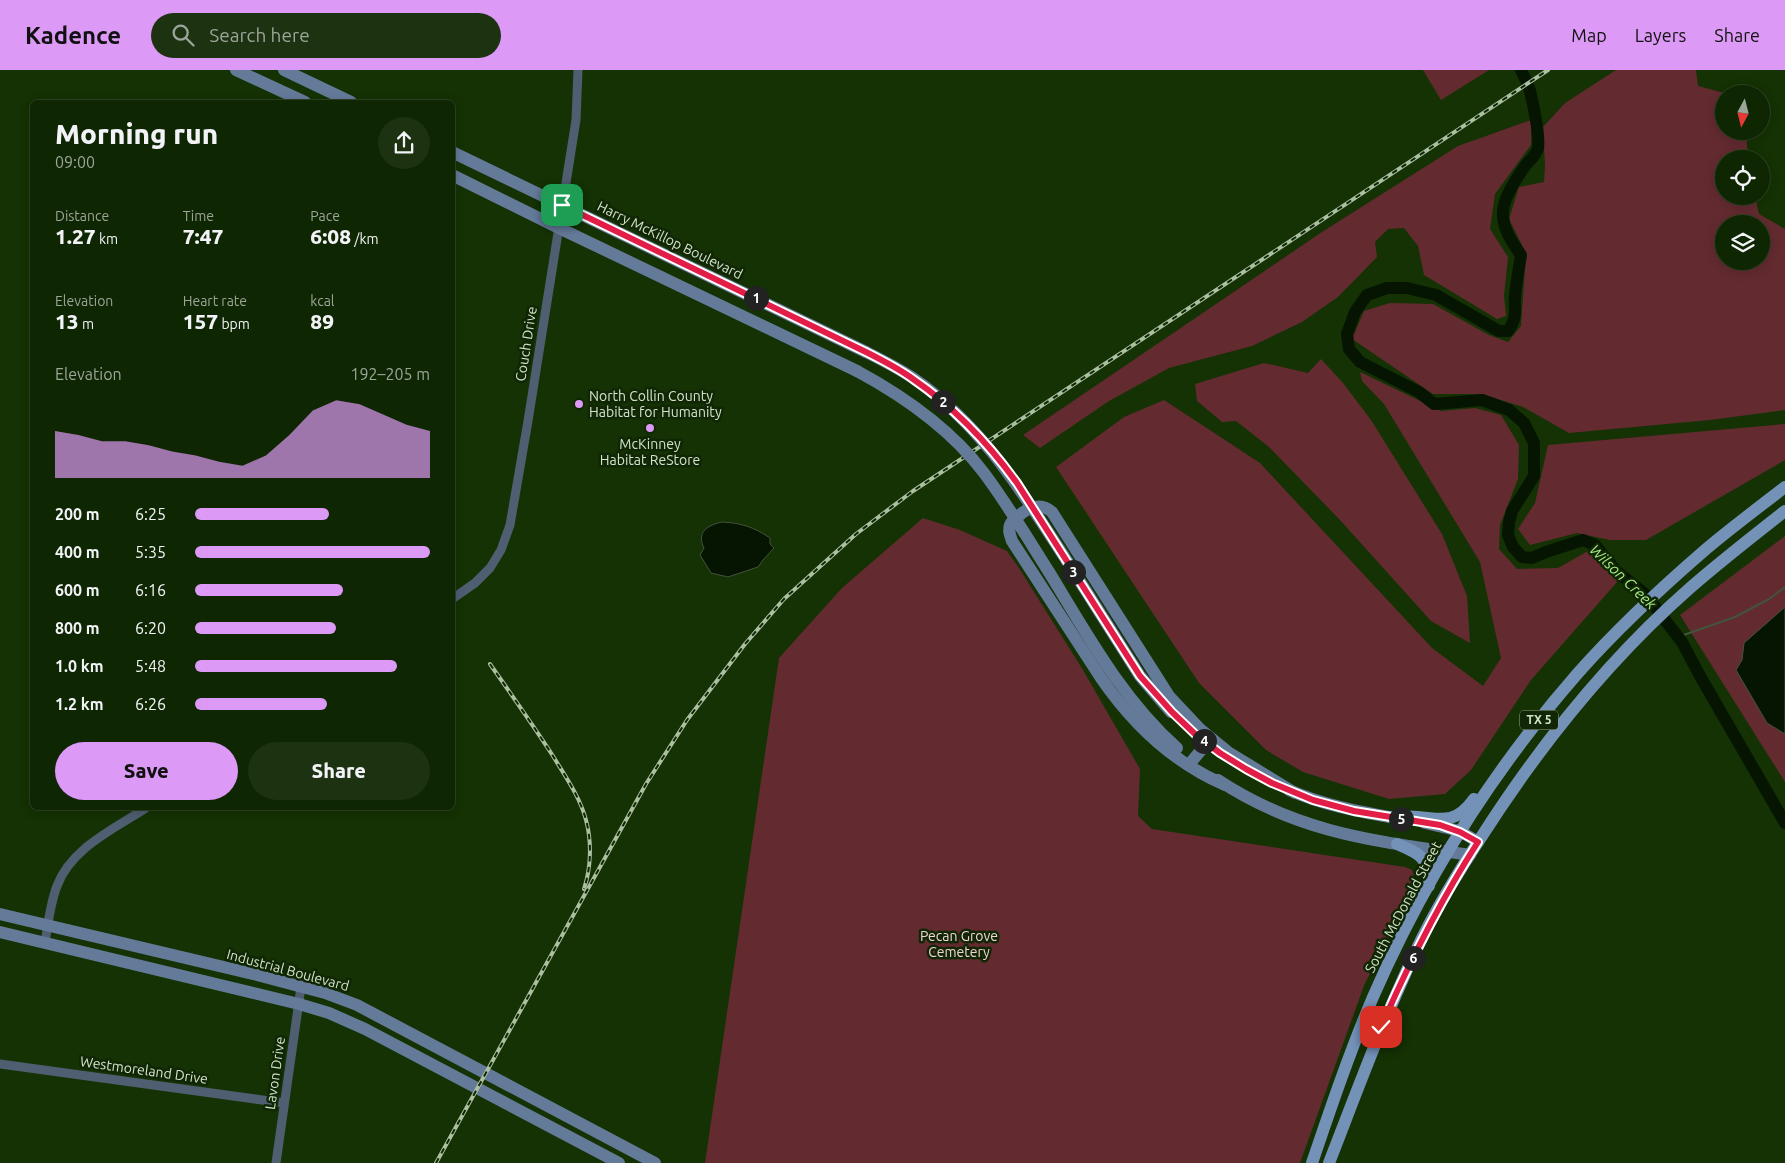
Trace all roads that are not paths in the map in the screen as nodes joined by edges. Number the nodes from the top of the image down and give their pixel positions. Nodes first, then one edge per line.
1 (236, 70) edge
2 (284, 70) edge
3 (578, 70) edge
4 (306, 81) junction
5 (298, 100) edge
6 (300, 100) edge
7 (347, 100) edge
8 (455, 153) edge
9 (455, 176) edge
10 (562, 205) junction
11 (559, 228) junction
12 (1785, 487) edge
13 (1785, 511) edge
14 (455, 597) edge
15 (1527, 736) junction
16 (1207, 743) junction
17 (1192, 761) junction
18 (1225, 785) junction
19 (1295, 793) junction
20 (143, 810) edge
21 (1390, 817) junction
22 (1460, 832) junction
23 (1478, 842) junction
24 (1397, 844) junction
25 (1449, 852) junction
26 (1470, 855) junction
27 (1429, 886) junction
28 (0, 914) edge
29 (48, 925) junction
30 (0, 932) edge
31 (45, 943) junction
32 (301, 987) junction
33 (299, 1004) junction
34 (0, 1064) edge
35 (284, 1103) junction
36 (520, 1110) junction
37 (581, 1122) junction
38 (576, 1140) junction
39 (1314, 1159) edge
40 (1330, 1162) edge
41 (276, 1163) edge
42 (619, 1163) edge
43 (655, 1163) edge

1 - 5 main road
2 - 4 main road
3 - 10 street, Couch Drive
4 - 6 main road
4 - 7 main road
8 - 10 main road, Harry McKillop Boulevard
9 - 11 main road
10 - 11 street, Couch Drive
10 - 16 main road, Harry McKillop Boulevard, bridge
11 - 14 street, Couch Drive
11 - 17 main road, bridge
12 - 15 main road, South McDonald Street / TX 5
13 - 23 main road, TX 5
15 - 21 main road
15 - 22 main road, South McDonald Street / TX 5
16 - 17 main road
16 - 19 main road, Harry McKillop Boulevard
17 - 18 main road
18 - 19 main road
18 - 24 main road
19 - 21 main road, Harry McKillop Boulevard
20 - 29 street
21 - 22 main road, Harry McKillop Boulevard
22 - 23 main road, Harry McKillop Boulevard
22 - 25 main road, South McDonald Street / TX 5
23 - 26 main road, TX 5
24 - 25 main road
24 - 27 main road
25 - 26 main road
25 - 27 main road, South McDonald Street / TX 5
26 - 40 main road, TX 5
27 - 39 main road, South McDonald Street / TX 5
28 - 29 main road, Industrial Boulevard
29 - 31 street
29 - 32 main road, Industrial Boulevard
30 - 31 main road
31 - 33 main road
32 - 33 street, Lavon Drive
32 - 37 main road, Industrial Boulevard
33 - 35 street, Lavon Drive
33 - 36 main road
34 - 35 street, Westmoreland Drive
35 - 41 street, Lavon Drive
36 - 37 main road
36 - 38 main road
37 - 38 main road
37 - 43 main road, Industrial Boulevard
38 - 42 main road
39 - 40 main road

